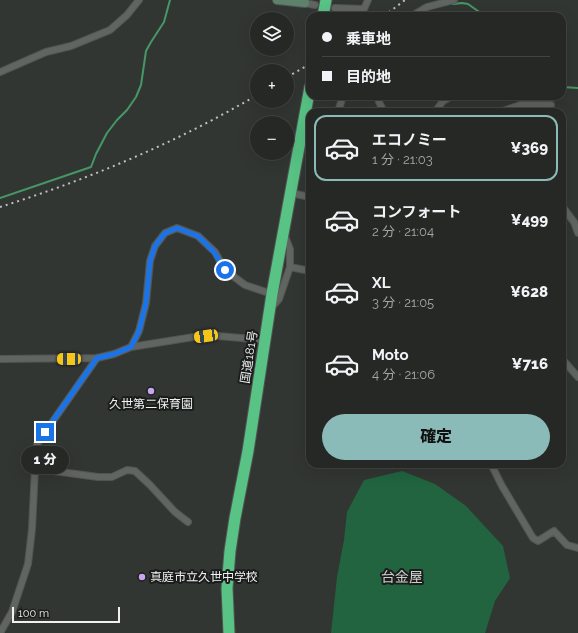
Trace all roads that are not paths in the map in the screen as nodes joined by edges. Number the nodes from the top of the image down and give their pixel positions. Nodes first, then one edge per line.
1 (139, 0) edge
2 (277, 0) edge
3 (326, 0) edge
4 (368, 0) edge
5 (454, 0) edge
6 (305, 1) edge
7 (315, 5) dead end
8 (335, 8) dead end
9 (364, 9) junction
10 (324, 12) edge
11 (363, 12) edge
12 (419, 12) edge
13 (0, 72) edge
14 (445, 100) edge
15 (551, 105) dead end
16 (438, 108) edge
17 (511, 108) edge
18 (306, 109) edge
19 (291, 193) junction
20 (306, 196) edge
21 (566, 211) edge
22 (284, 232) junction
23 (578, 233) edge
24 (290, 267) junction
25 (306, 270) edge
26 (272, 294) junction
27 (270, 308) junction
28 (265, 340) junction
29 (131, 347) junction
30 (97, 358) junction
31 (0, 359) edge
32 (566, 364) edge
33 (578, 377) edge
34 (35, 468) junction
35 (494, 468) edge
36 (188, 522) dead end
37 (578, 548) edge
38 (0, 633) edge
39 (229, 633) edge

1 - 13 street
2 - 6 street
3 - 10 highway
4 - 9 street
5 - 12 street
6 - 7 street
8 - 9 street
9 - 11 street
14 - 16 street
15 - 17 street
18 - 19 highway, 国道181号
19 - 20 street
19 - 22 highway, 国道181号
21 - 23 street
22 - 24 street
22 - 26 highway, 国道181号
24 - 25 street
24 - 27 street
26 - 27 highway, 国道181号
26 - 29 street
27 - 28 highway, 国道181号
28 - 29 street
28 - 39 highway, 国道181号
29 - 30 street
30 - 31 street
30 - 34 street
32 - 33 street
34 - 36 street
34 - 38 street
35 - 37 street

